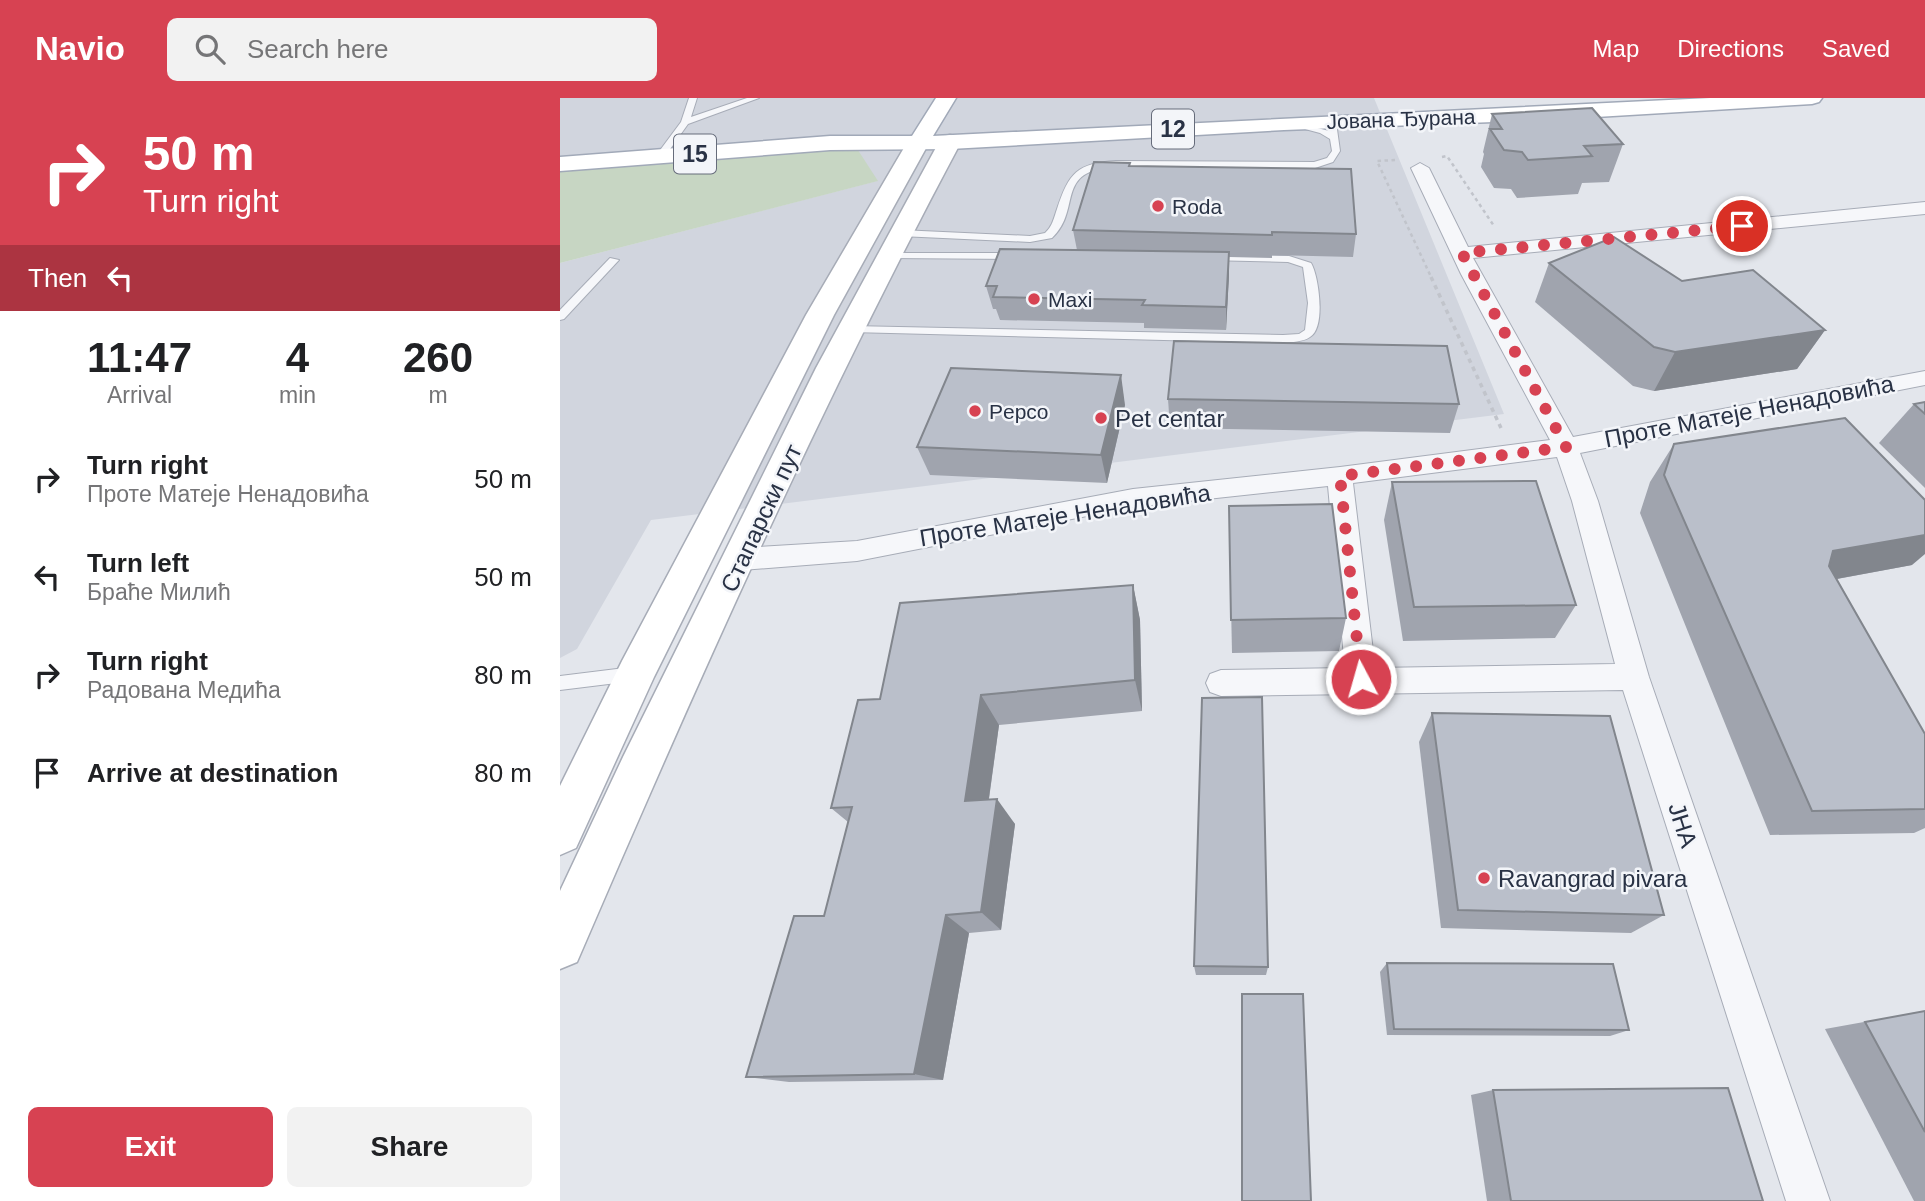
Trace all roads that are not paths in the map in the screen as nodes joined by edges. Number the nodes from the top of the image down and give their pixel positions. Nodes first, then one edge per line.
1 (693, 98) edge
2 (755, 98) edge
3 (946, 98) edge
4 (1812, 98) edge
5 (685, 122) junction
6 (957, 130) junction
7 (1333, 130) junction
8 (923, 135) junction
9 (660, 157) junction
10 (560, 164) edge
11 (1420, 169) dead end
12 (1925, 208) edge
13 (894, 244) junction
14 (1462, 253) junction
15 (1024, 256) edge
16 (1192, 258) edge
17 (614, 260) dead end
18 (560, 317) edge
19 (851, 329) junction
20 (1925, 377) edge
21 (1566, 447) junction
22 (1340, 476) junction
23 (742, 559) junction
24 (636, 673) junction
25 (1633, 677) junction
26 (1361, 679) junction
27 (560, 683) edge
28 (1221, 683) dead end
29 (560, 833) edge
30 (560, 945) edge
31 (1808, 1201) edge

1 - 5 lane
2 - 5 lane
3 - 8 main road, Стапарски пут
4 - 7 main road, Јована Ђурана / 12
5 - 9 lane
6 - 7 main road, Јована Ђурана / 12
6 - 8 main road, Јована Ђурана / 12
6 - 13 main road, Стапарски пут
7 - 13 lane
8 - 9 main road, Јована Ђурана / 15
8 - 24 main road, Стапарски пут
9 - 10 main road, Јована Ђурана / 15
11 - 14 street, ЈНА
12 - 14 street
13 - 15 lane
13 - 19 main road, Стапарски пут
14 - 21 street, ЈНА
16 - 19 lane
17 - 18 lane
19 - 23 main road, Стапарски пут
20 - 21 street, Проте Матеје Ненадовића
21 - 22 street, Проте Матеје Ненадовића
21 - 25 street, ЈНА
22 - 23 street, Проте Матеје Ненадовића
22 - 26 street
23 - 30 main road, Стапарски пут
24 - 27 lane
24 - 29 main road, Стапарски пут
25 - 26 street
25 - 31 street, ЈНА
26 - 28 street

